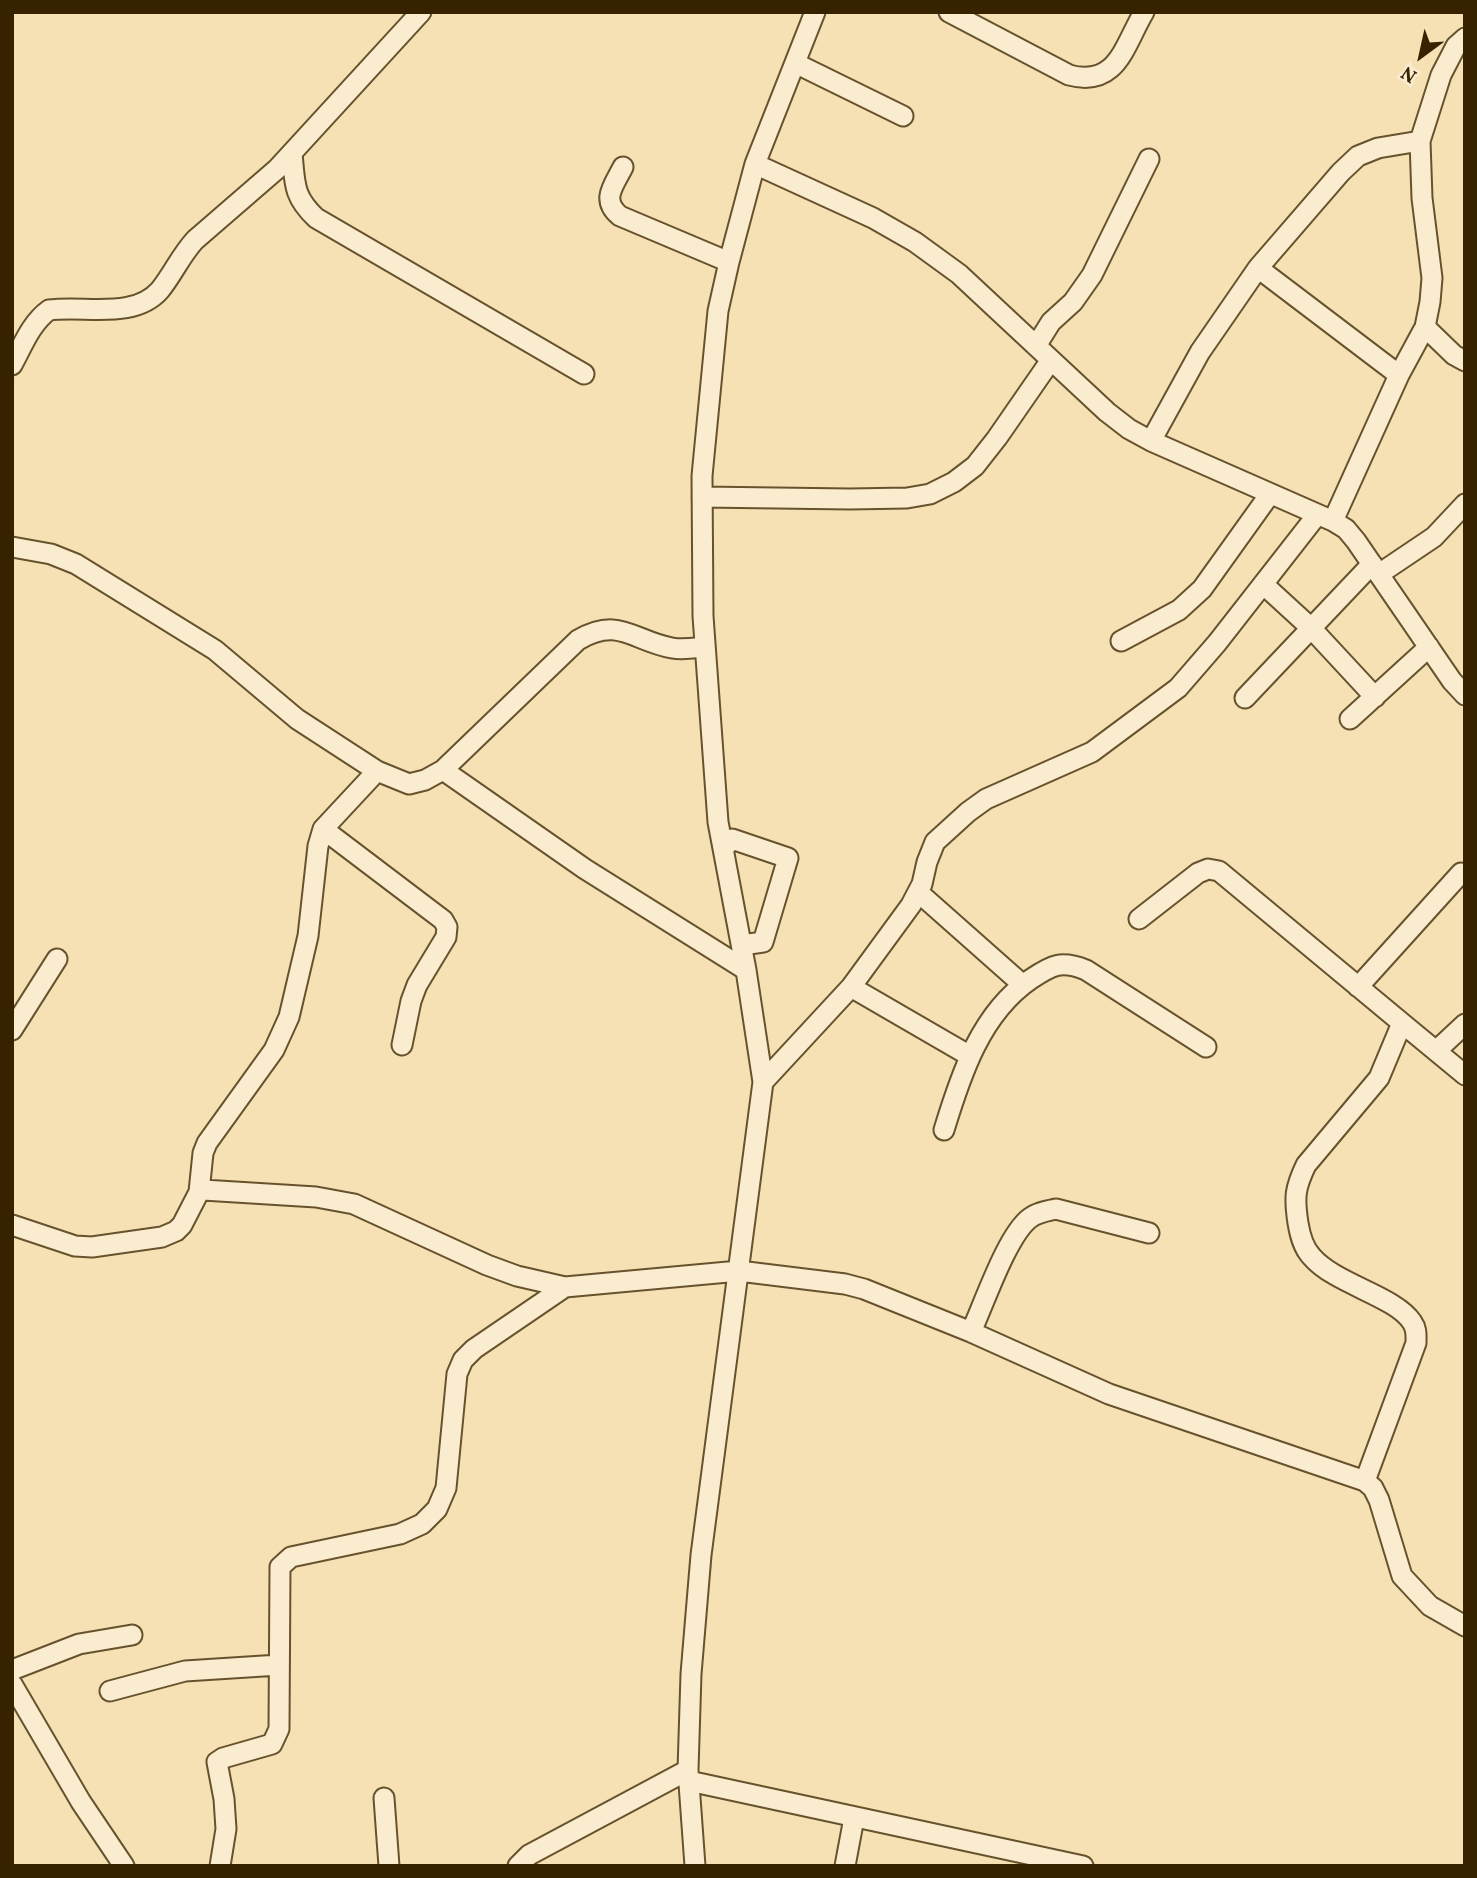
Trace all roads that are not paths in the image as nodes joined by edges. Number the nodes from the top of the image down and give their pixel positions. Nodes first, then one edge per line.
1 (421, 12) edge
2 (815, 12) edge
3 (948, 12) edge
4 (1143, 12) edge
5 (1465, 38) edge
6 (795, 63) junction
7 (903, 116) dead end
8 (1420, 141) junction
9 (292, 153) junction
10 (1149, 159) dead end
11 (755, 164) junction
12 (623, 167) dead end
13 (729, 262) junction
14 (1258, 268) junction
15 (1425, 327) junction
16 (1036, 345) junction
17 (1051, 360) junction
18 (1465, 361) edge
19 (12, 365) edge
20 (584, 374) dead end
21 (1399, 375) junction
22 (1150, 441) junction
23 (1270, 494) junction
24 (702, 497) junction
25 (1465, 504) edge
26 (1325, 518) junction
27 (12, 547) edge
28 (1376, 569) junction
29 (1263, 584) junction
30 (1311, 628) junction
31 (1121, 641) dead end
32 (705, 647) junction
33 (1429, 647) junction
34 (1465, 695) edge
35 (1375, 697) junction
36 (1245, 698) dead end
37 (1350, 719) dead end
38 (443, 770) junction
39 (377, 771) junction
40 (323, 829) junction
41 (723, 849) junction
42 (1461, 873) dead end
43 (918, 892) junction
44 (1139, 919) dead end
45 (742, 945) junction
46 (57, 959) dead end
47 (747, 970) junction
48 (1023, 985) junction
49 (851, 987) junction
50 (1357, 987) junction
51 (1402, 1023) junction
52 (1465, 1024) edge
53 (12, 1030) edge
54 (402, 1045) dead end
55 (1206, 1047) dead end
56 (1436, 1051) junction
57 (970, 1056) junction
58 (1465, 1074) edge
59 (763, 1082) junction
60 (944, 1130) dead end
61 (199, 1192) junction
62 (12, 1225) edge
63 (1149, 1233) dead end
64 (738, 1271) junction
65 (565, 1287) junction
66 (971, 1332) junction
67 (1365, 1481) junction
68 (1465, 1626) edge
69 (132, 1634) dead end
70 (279, 1665) junction
71 (12, 1670) edge
72 (12, 1684) edge
73 (110, 1691) dead end
74 (689, 1775) junction
75 (384, 1798) dead end
76 (854, 1818) junction
77 (124, 1866) edge
78 (220, 1866) edge
79 (389, 1866) edge
80 (518, 1866) edge
81 (695, 1866) edge
82 (845, 1866) edge
83 (1083, 1866) edge

1 - 9 street
2 - 6 street
3 - 4 street
5 - 8 street
6 - 7 street
6 - 11 street
8 - 14 street
8 - 15 street
9 - 19 street
9 - 20 street
10 - 16 street
11 - 13 street
11 - 16 street
12 - 13 street
13 - 24 street
14 - 21 street
14 - 22 street
15 - 18 street
15 - 21 street
16 - 17 street
17 - 22 street
17 - 24 street
21 - 26 street
22 - 23 street
23 - 26 street
23 - 31 street
24 - 32 street
25 - 28 street
26 - 28 street
26 - 29 street
27 - 39 street
28 - 30 street
28 - 33 street
29 - 30 street
29 - 43 street
30 - 35 street
30 - 36 street
32 - 38 street
32 - 41 street
33 - 34 street
33 - 35 street
35 - 37 street
38 - 39 street
38 - 47 street
39 - 40 street
40 - 54 street
40 - 61 street
41 - 45 street
41 - 45 street
42 - 50 street
43 - 48 street
43 - 49 street
44 - 50 street
45 - 47 street
46 - 53 street
47 - 59 street
48 - 55 street
48 - 57 street
49 - 57 street
49 - 59 street
50 - 51 street
51 - 56 street
51 - 67 street
52 - 56 street
56 - 58 street
57 - 60 street
59 - 64 street
61 - 62 street
61 - 65 street
63 - 66 street
64 - 65 street
64 - 66 street
64 - 74 street
65 - 70 street
66 - 67 street
67 - 68 street
69 - 71 street
70 - 73 street
70 - 78 street
72 - 77 street
74 - 76 street
74 - 80 street
74 - 81 street
75 - 79 street
76 - 82 street
76 - 83 street

